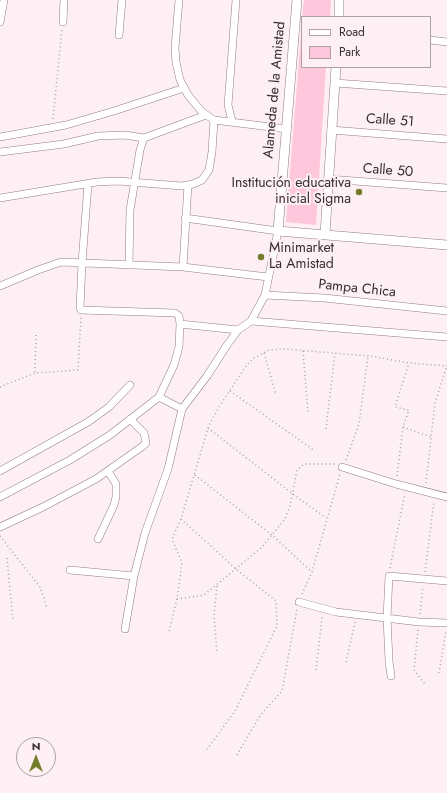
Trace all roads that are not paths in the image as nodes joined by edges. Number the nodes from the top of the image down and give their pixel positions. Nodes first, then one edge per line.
1 (4, 0) edge
2 (64, 0) edge
3 (122, 0) edge
4 (179, 0) edge
5 (236, 0) edge
6 (297, 0) edge
7 (339, 0) edge
8 (339, 16) edge
9 (0, 22) edge
10 (63, 22) road end
11 (119, 35) dead end
12 (431, 40) edge
13 (447, 42) edge
14 (336, 68) edge
15 (335, 83) junction
16 (184, 88) junction
17 (447, 91) edge
18 (206, 115) junction
19 (214, 120) junction
20 (232, 121) junction
21 (287, 129) junction
22 (331, 130) junction
23 (0, 137) edge
24 (144, 138) junction
25 (447, 139) edge
26 (0, 152) edge
27 (328, 179) junction
28 (136, 182) junction
29 (88, 184) junction
30 (188, 185) junction
31 (447, 188) edge
32 (0, 198) edge
33 (186, 218) junction
34 (278, 231) junction
35 (325, 234) junction
36 (447, 245) edge
37 (82, 263) junction
38 (129, 265) junction
39 (183, 267) junction
40 (268, 277) junction
41 (0, 286) edge
42 (265, 295) junction
43 (447, 311) edge
44 (251, 321) junction
45 (180, 324) junction
46 (238, 330) junction
47 (447, 337) edge
48 (130, 385) dead end
49 (159, 397) junction
50 (182, 409) junction
51 (130, 419) junction
52 (343, 466) road end
53 (0, 471) edge
54 (108, 471) junction
55 (0, 497) edge
56 (447, 497) edge
57 (0, 528) edge
58 (98, 539) dead end
59 (70, 570) dead end
60 (134, 576) junction
61 (447, 581) edge
62 (299, 602) road end
63 (387, 618) junction
64 (447, 623) edge
65 (125, 628) dead end
66 (390, 676) dead end

1 - 9 street
2 - 10 street
3 - 11 street
4 - 16 street
5 - 20 street
6 - 21 street, Alameda de la Amistad
7 - 8 street
12 - 13 street
14 - 15 street
15 - 17 street
15 - 22 street
16 - 18 street
16 - 23 street
18 - 19 street
18 - 24 street
19 - 20 street
19 - 30 street
20 - 21 street
21 - 34 street, Alameda de la Amistad
22 - 25 street, Calle 51
22 - 27 street
24 - 26 street
24 - 28 street
27 - 31 street, Calle 50
27 - 35 street
28 - 29 street
28 - 30 street
28 - 38 street
29 - 32 street
29 - 37 street
30 - 33 street
33 - 34 street
33 - 39 street
34 - 35 street
34 - 40 street
35 - 36 street
37 - 38 street
37 - 41 street
37 - 45 street
38 - 39 street
39 - 40 street
40 - 42 street
42 - 43 street, Pampa Chica
42 - 44 street
44 - 46 street
44 - 47 street
45 - 46 street
45 - 49 street
46 - 50 street
48 - 53 street
49 - 50 street
49 - 51 street
50 - 60 street
51 - 54 street
51 - 55 street
52 - 56 street
54 - 57 street
54 - 58 street
59 - 60 street
60 - 65 street
61 - 63 street
62 - 63 street
63 - 64 street
63 - 66 street

